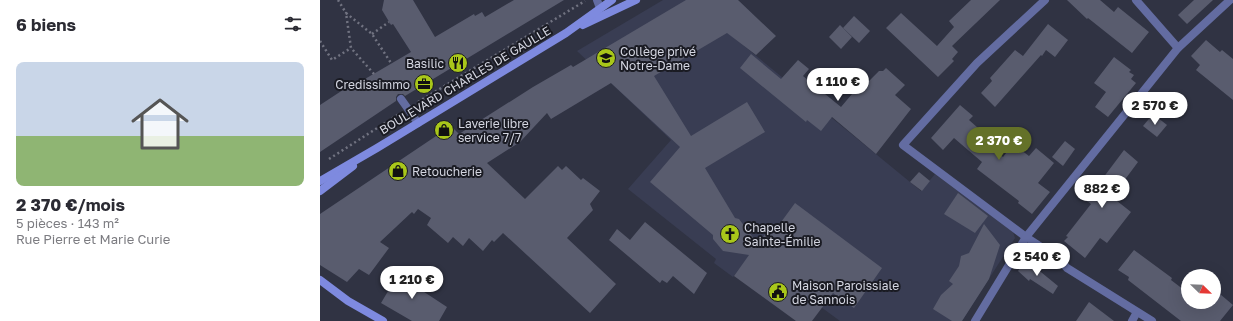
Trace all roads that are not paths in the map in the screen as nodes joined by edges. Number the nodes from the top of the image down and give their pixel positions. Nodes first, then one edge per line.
1 (612, 0) edge
2 (636, 0) edge
3 (1045, 0) edge
4 (1136, 0) edge
5 (1230, 0) edge
6 (598, 4) edge
7 (566, 32) junction
8 (1178, 48) junction
9 (401, 99) dead end
10 (418, 123) junction
11 (377, 148) junction
12 (320, 180) edge
13 (320, 191) edge
14 (1026, 237) junction
15 (320, 280) edge
16 (1137, 312) junction
17 (383, 321) edge
18 (975, 321) edge
19 (1132, 321) edge
20 (1152, 321) edge

1 - 6 main road, BOULEVARD CHARLES DE GAULLE
2 - 7 main road, BOULEVARD CHARLES DE GAULLE
3 - 14 street
4 - 8 street
5 - 8 street
6 - 7 main road, BOULEVARD CHARLES DE GAULLE
7 - 10 main road, BOULEVARD CHARLES DE GAULLE
8 - 14 street
9 - 10 street
10 - 11 main road, BOULEVARD CHARLES DE GAULLE
11 - 12 main road, BOULEVARD CHARLES DE GAULLE
11 - 13 main road, BOULEVARD CHARLES DE GAULLE
14 - 16 street
14 - 18 street
15 - 17 main road
16 - 19 street
16 - 20 street

